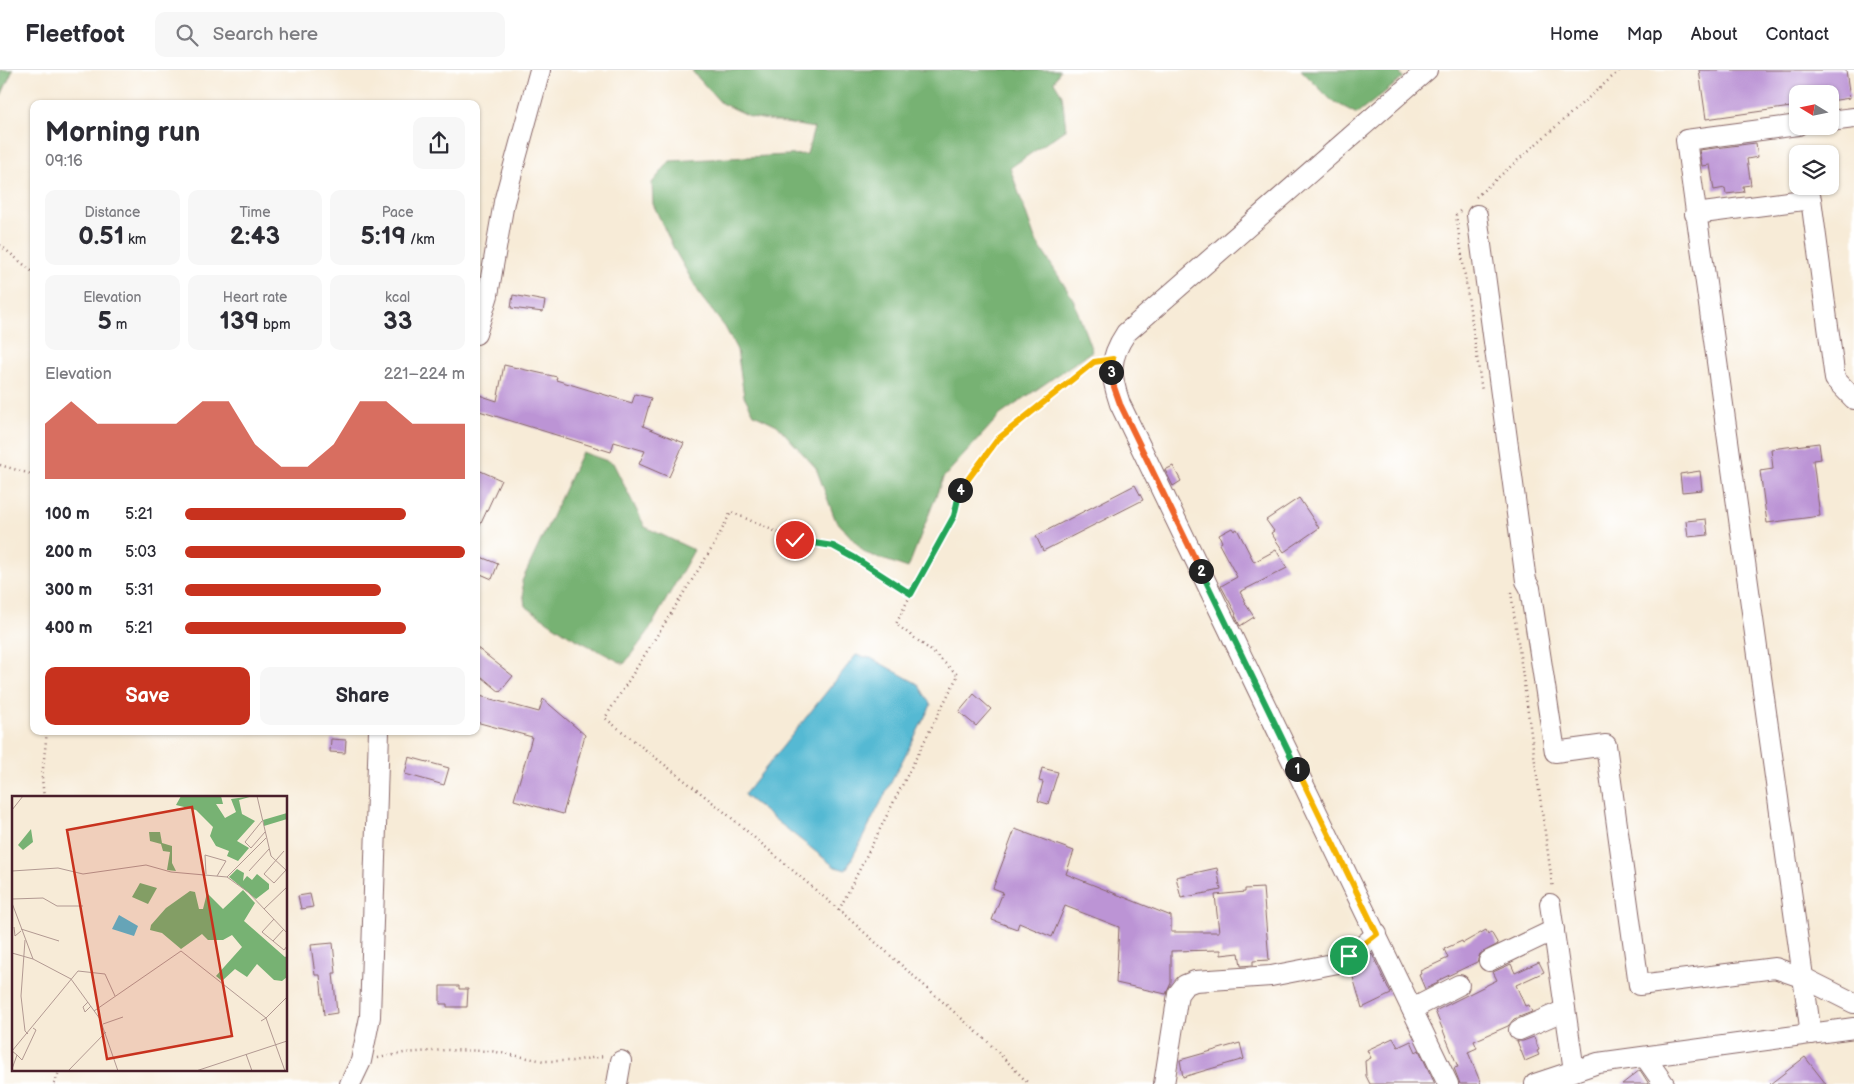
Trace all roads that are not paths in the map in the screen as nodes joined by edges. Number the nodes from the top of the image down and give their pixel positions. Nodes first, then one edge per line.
1 (540, 70) edge
2 (1427, 70) edge
3 (1854, 118) edge
4 (1839, 120) edge
5 (1789, 126) edge
6 (1695, 214) junction
7 (1477, 216) dead end
8 (480, 321) edge
9 (1854, 399) edge
10 (378, 735) edge
11 (1550, 904) dead end
12 (1554, 930) junction
13 (1377, 934) junction
14 (1489, 961) dead end
15 (1804, 978) junction
16 (1459, 985) dead end
17 (1854, 1002) edge
18 (1412, 1008) junction
19 (1565, 1010) junction
20 (1854, 1028) edge
21 (1519, 1030) dead end
22 (1811, 1034) junction
23 (1645, 1057) junction
24 (621, 1061) road end
25 (1574, 1071) junction
26 (350, 1084) edge
27 (617, 1084) edge
28 (1164, 1084) edge
29 (1448, 1084) edge
30 (1535, 1084) edge
31 (1664, 1084) edge

1 - 8 street
2 - 13 street
3 - 4 street
5 - 6 street
6 - 9 street
6 - 15 street
7 - 15 street
10 - 26 street
11 - 12 street
12 - 14 street
12 - 19 street
13 - 18 street
13 - 28 street
15 - 17 street
15 - 22 street
16 - 18 street
18 - 29 street
19 - 21 street
19 - 25 street
20 - 22 street
22 - 23 street
23 - 25 street
23 - 31 street
24 - 27 street
25 - 30 street

